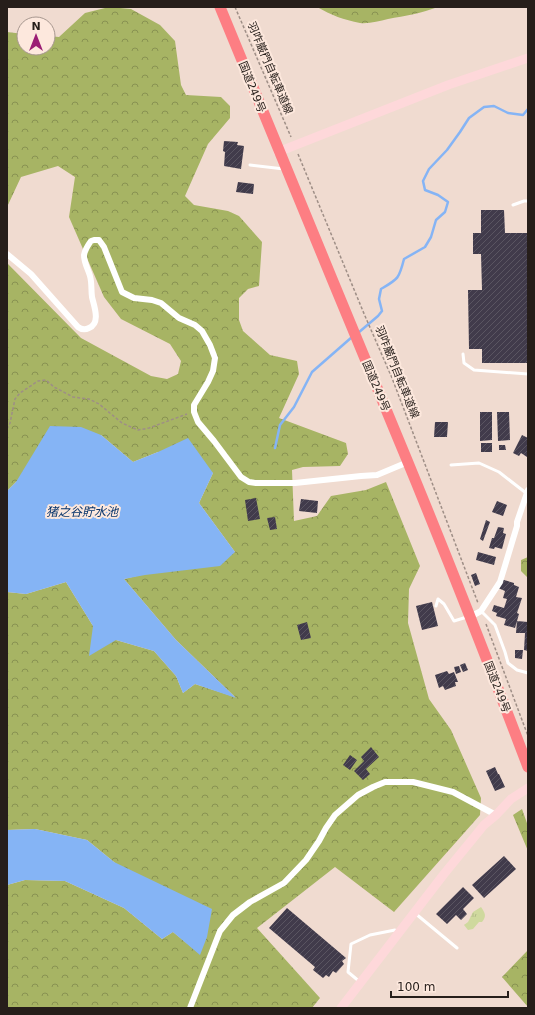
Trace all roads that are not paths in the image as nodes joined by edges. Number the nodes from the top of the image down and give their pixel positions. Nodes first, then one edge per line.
1 (220, 7) edge
2 (528, 58) edge
3 (278, 152) junction
4 (250, 165) dead end
5 (286, 170) junction
6 (528, 201) edge
7 (513, 205) dead end
8 (7, 254) edge
9 (463, 354) dead end
10 (528, 374) edge
11 (408, 462) junction
12 (451, 465) dead end
13 (527, 492) edge
14 (436, 606) dead end
15 (481, 611) junction
16 (470, 617) junction
17 (528, 673) edge
18 (528, 767) edge
19 (528, 788) edge
20 (496, 815) junction
21 (415, 912) junction
22 (399, 933) junction
23 (457, 948) dead end
24 (361, 983) junction
25 (190, 1008) edge
26 (341, 1008) edge

1 - 3 highway, 国道249号
2 - 3 street
3 - 5 highway, 国道249号
4 - 5 lane
5 - 11 highway, 国道249号
6 - 7 lane
8 - 11 street
9 - 10 lane
11 - 16 highway, 国道249号
12 - 13 lane
13 - 15 street
14 - 16 lane
15 - 16 street
15 - 17 lane
16 - 18 highway, 国道249号
19 - 20 street
20 - 21 street
20 - 25 street
21 - 22 street
21 - 23 lane
22 - 24 street
22 - 24 lane
24 - 26 street

